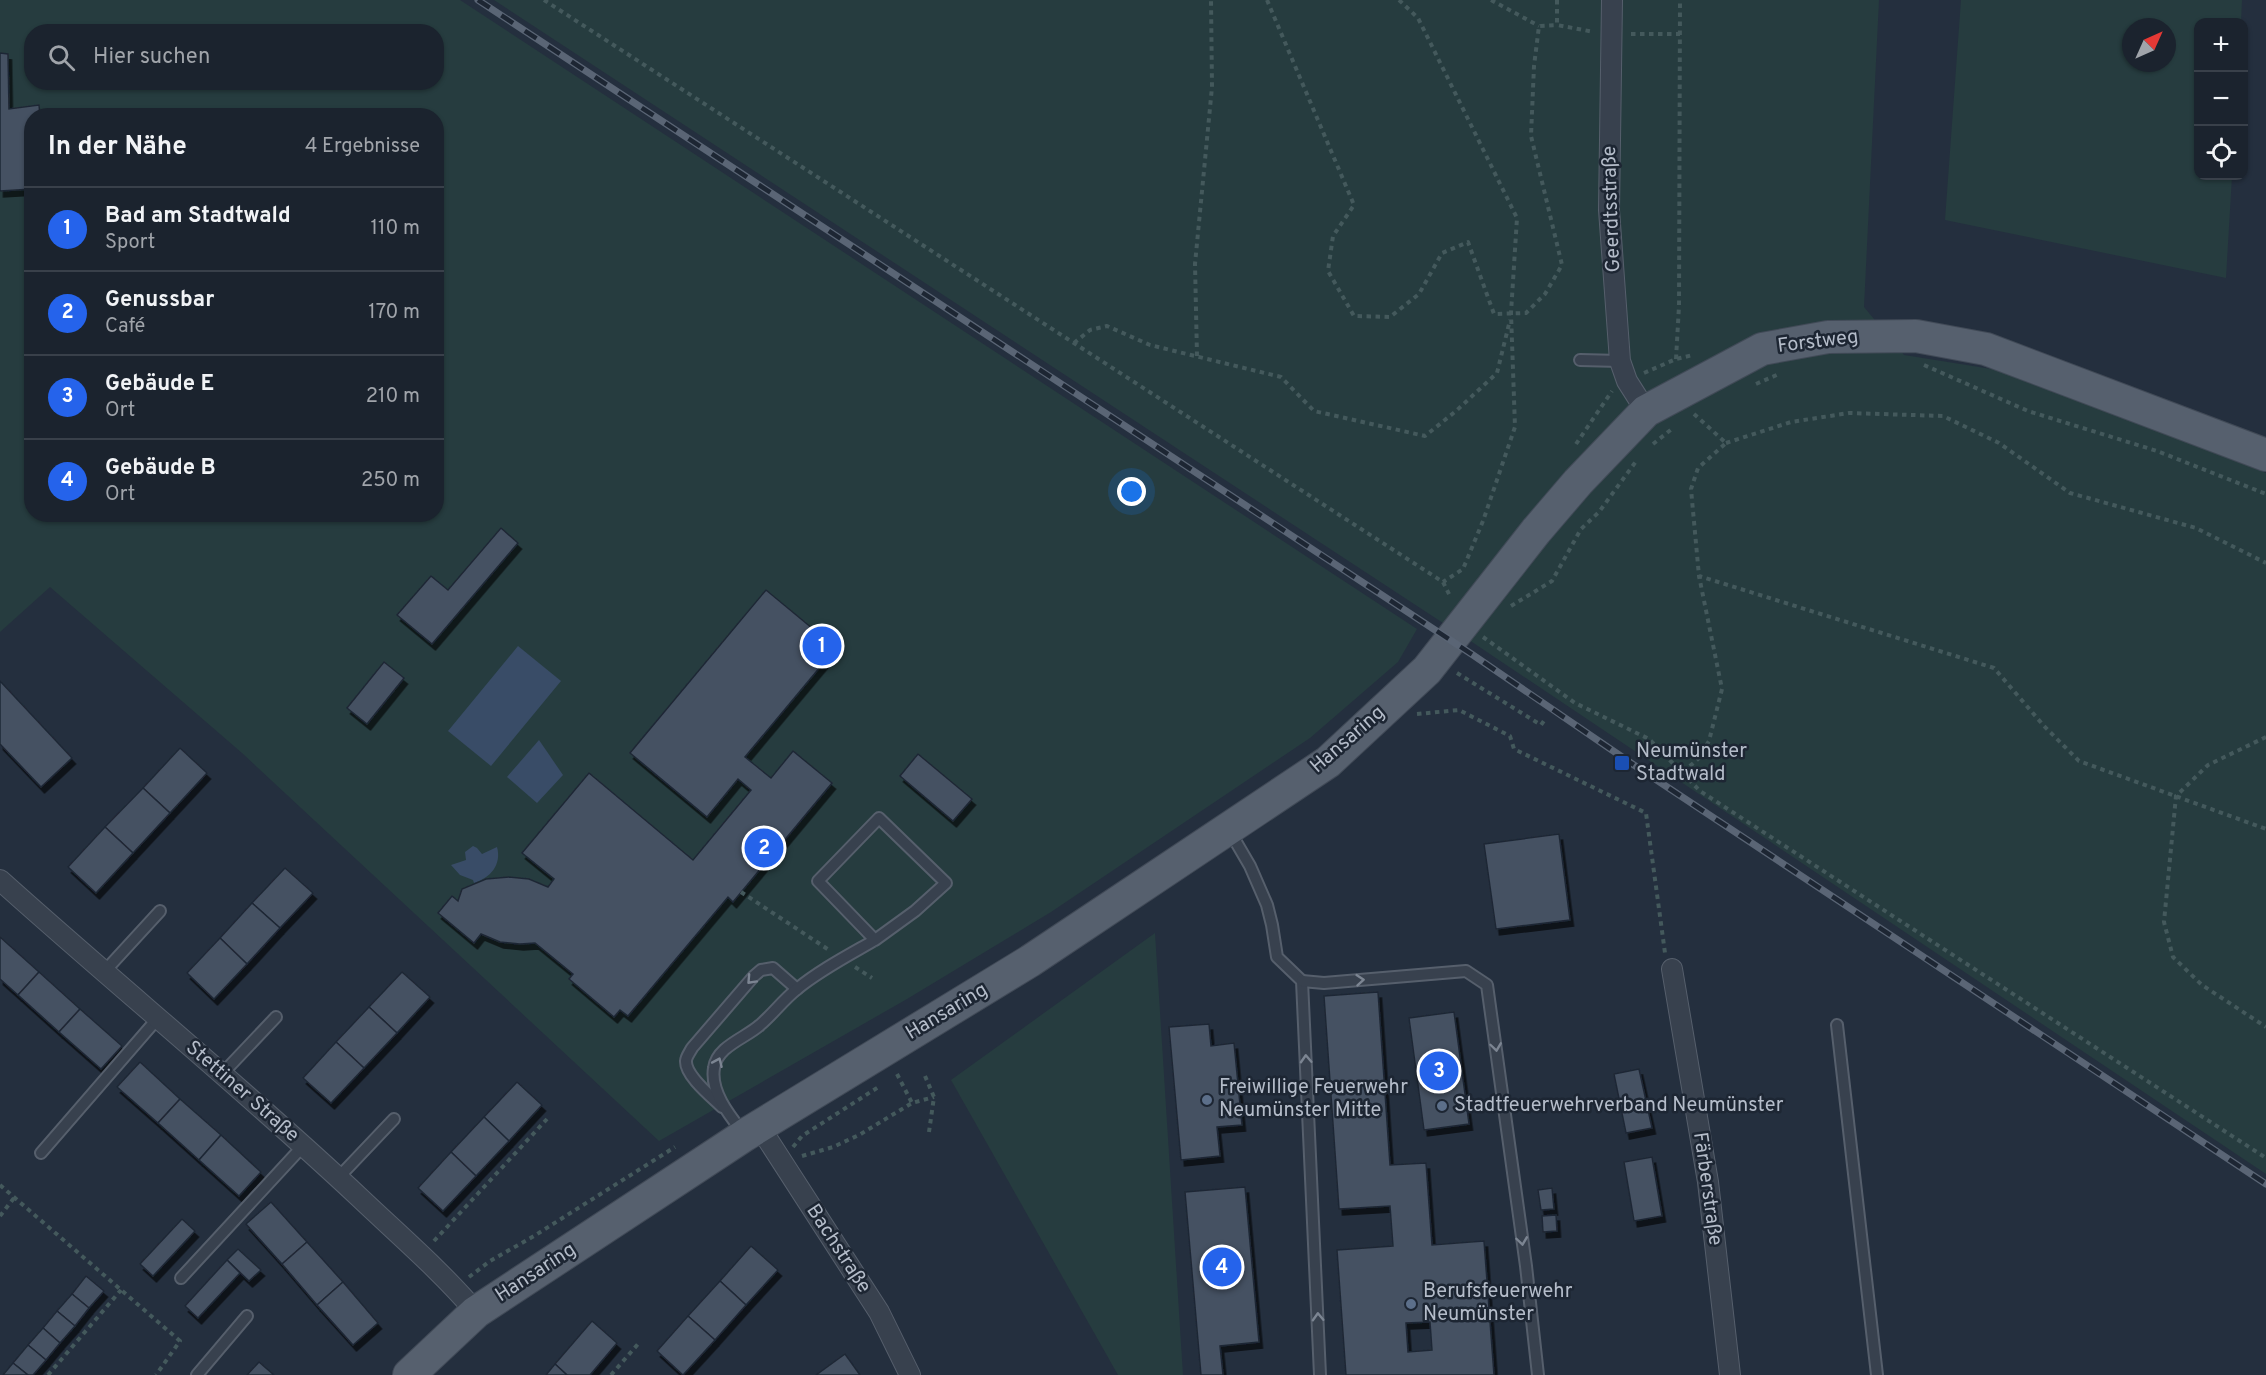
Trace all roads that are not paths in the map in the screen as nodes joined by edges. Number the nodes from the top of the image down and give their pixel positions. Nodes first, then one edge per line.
1 (1612, 0) edge
2 (1580, 360) dead end
3 (1620, 361) junction
4 (1646, 411) junction
5 (2266, 455) edge
6 (1478, 634) joint
7 (1228, 828) junction
8 (0, 880) edge
9 (160, 911) dead end
10 (875, 940) junction
11 (1672, 969) road end
12 (104, 972) junction
13 (1302, 981) junction
14 (797, 989) junction
15 (276, 1017) dead end
16 (158, 1018) junction
17 (1837, 1025) dead end
18 (222, 1074) junction
19 (394, 1119) dead end
20 (744, 1125) junction
21 (303, 1146) junction
22 (41, 1153) dead end
23 (338, 1178) junction
24 (181, 1278) dead end
25 (476, 1312) junction
26 (247, 1316) dead end
27 (196, 1375) edge
28 (409, 1375) edge
29 (910, 1375) edge
30 (1320, 1375) edge
31 (1538, 1375) edge
32 (1730, 1375) edge
33 (1877, 1375) edge

1 - 3 street, Geerdtsstraße
2 - 3 lane
3 - 4 street, Geerdtsstraße
4 - 5 main road, Forstweg
4 - 6 main road, Forstweg
6 - 7 main road, Hansaring
7 - 13 lane
7 - 20 main road, Hansaring
8 - 12 street, Stettiner Straße
9 - 12 lane
10 - 10 lane
10 - 14 lane
11 - 32 street, Färberstraße
12 - 16 street, Stettiner Straße
30 -> 13 lane
13 -> 31 lane
20 -> 14 lane
14 -> 20 lane
15 - 18 lane
16 - 18 street, Stettiner Straße
16 - 22 lane
17 - 33 lane
18 - 21 street, Stettiner Straße
19 - 23 lane
20 - 25 main road, Hansaring
20 - 29 street, Bachstraße
21 - 23 street, Stettiner Straße
21 - 24 lane
23 - 25 street, Stettiner Straße
25 - 28 main road, Hansaring
26 - 27 lane

